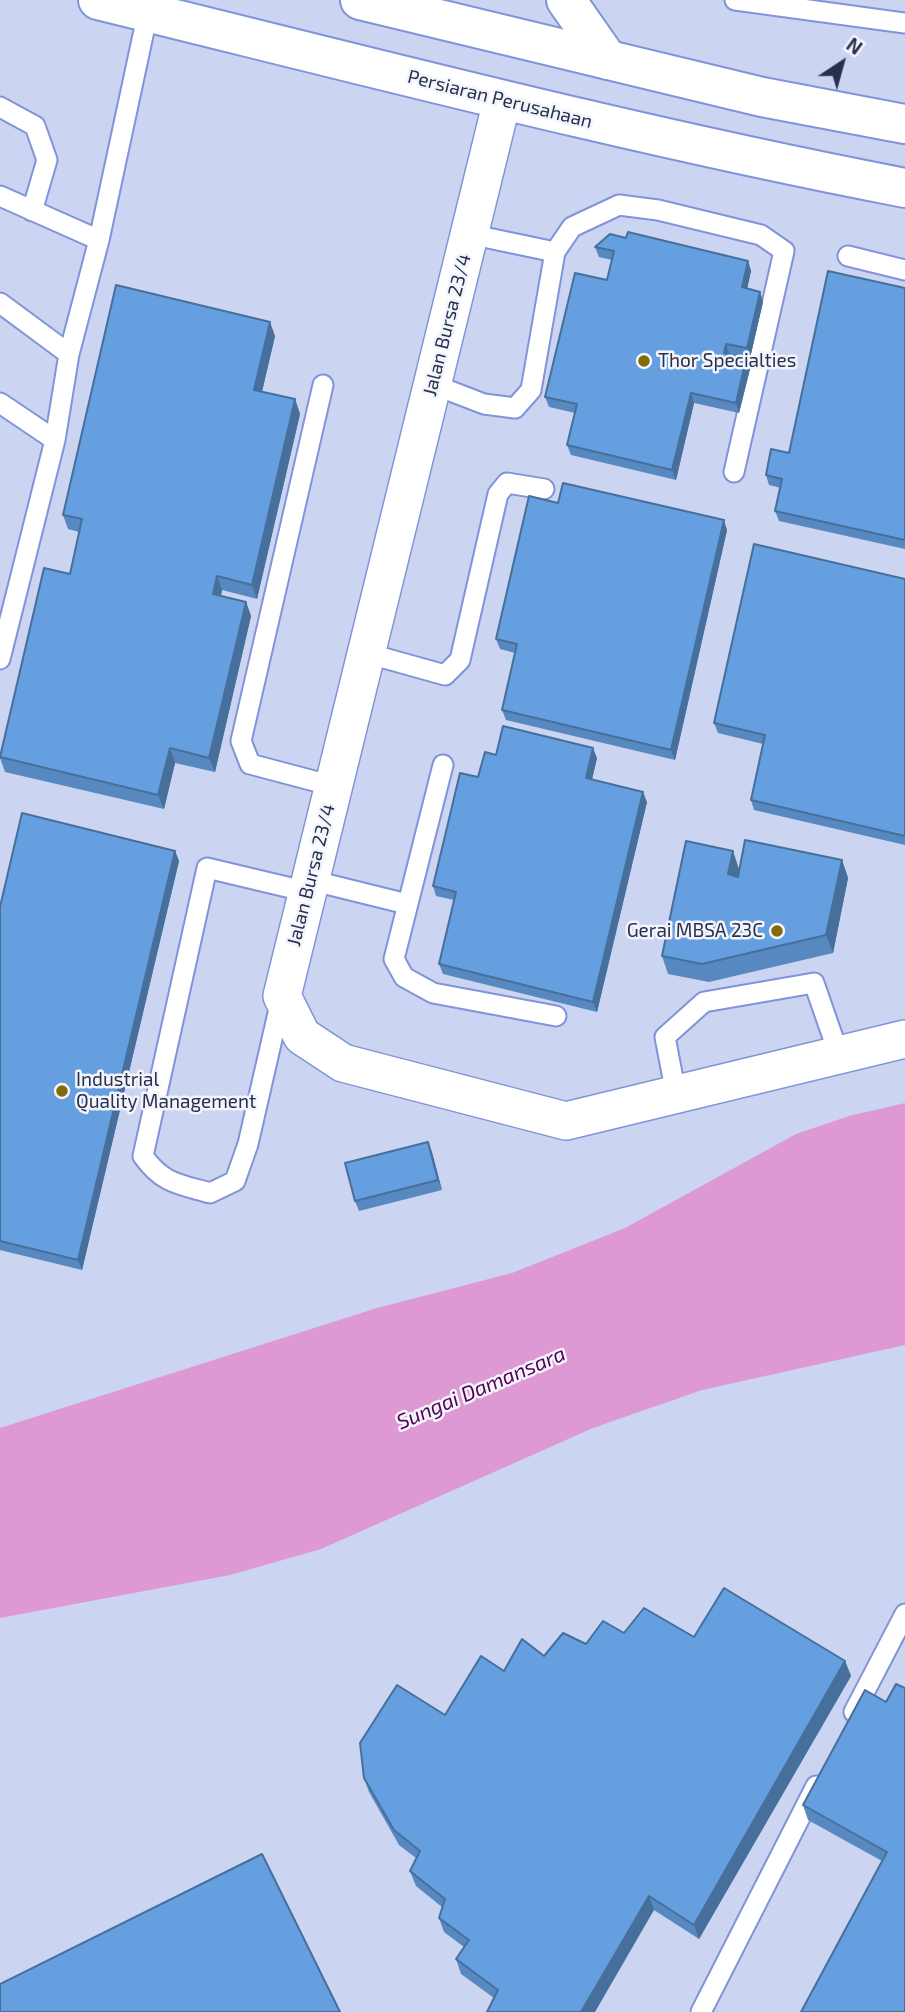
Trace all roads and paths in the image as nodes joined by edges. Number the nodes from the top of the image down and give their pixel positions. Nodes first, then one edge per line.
1 (98, 0) edge
2 (360, 0) edge
3 (566, 0) edge
4 (735, 0) edge
5 (758, 1) edge
6 (409, 5) edge
7 (148, 12) junction
8 (905, 23) edge
9 (608, 60) junction
10 (502, 101) junction
11 (0, 107) edge
12 (905, 124) edge
13 (905, 188) edge
14 (0, 196) edge
15 (32, 211) junction
16 (469, 234) junction
17 (99, 240) junction
18 (555, 252) junction
19 (848, 256) dead end
20 (905, 271) edge
21 (0, 303) edge
22 (69, 354) junction
23 (432, 384) junction
24 (323, 385) dead end
25 (0, 402) edge
26 (55, 440) junction
27 (734, 472) dead end
28 (544, 489) dead end
29 (366, 653) junction
30 (0, 659) edge
31 (443, 765) dead end
32 (333, 786) junction
33 (309, 886) junction
34 (407, 904) junction
35 (282, 996) junction
36 (556, 1016) dead end
37 (905, 1039) edge
38 (839, 1055) junction
39 (676, 1094) junction
40 (905, 1614) edge
41 (846, 1728) edge
42 (827, 1765) edge
43 (701, 2012) edge

1 - 7 main road, Persiaran Perusahaan
2 - 6 main road
3 - 9 main road
4 - 5 lane
5 - 8 lane
6 - 9 main road
7 - 10 main road, Persiaran Perusahaan
7 - 17 lane
9 - 12 main road
10 - 13 main road, Persiaran Perusahaan
10 - 16 street, Jalan Bursa 23/4
11 - 15 lane
14 - 15 lane
15 - 17 lane
16 - 18 lane
16 - 23 street, Jalan Bursa 23/4
17 - 22 lane
18 - 23 lane
18 - 27 lane
19 - 20 lane
21 - 22 lane
22 - 26 lane
23 - 29 street, Jalan Bursa 23/4
24 - 32 lane
25 - 26 lane
26 - 30 lane
28 - 29 lane
29 - 32 street, Jalan Bursa 23/4
31 - 34 lane
32 - 33 street, Jalan Bursa 23/4
33 - 34 lane
33 - 35 street, Jalan Bursa 23/4
33 - 35 lane
34 - 36 lane
35 - 39 street
37 - 38 street
38 - 39 street
38 - 39 lane
40 - 41 lane
42 - 43 lane

